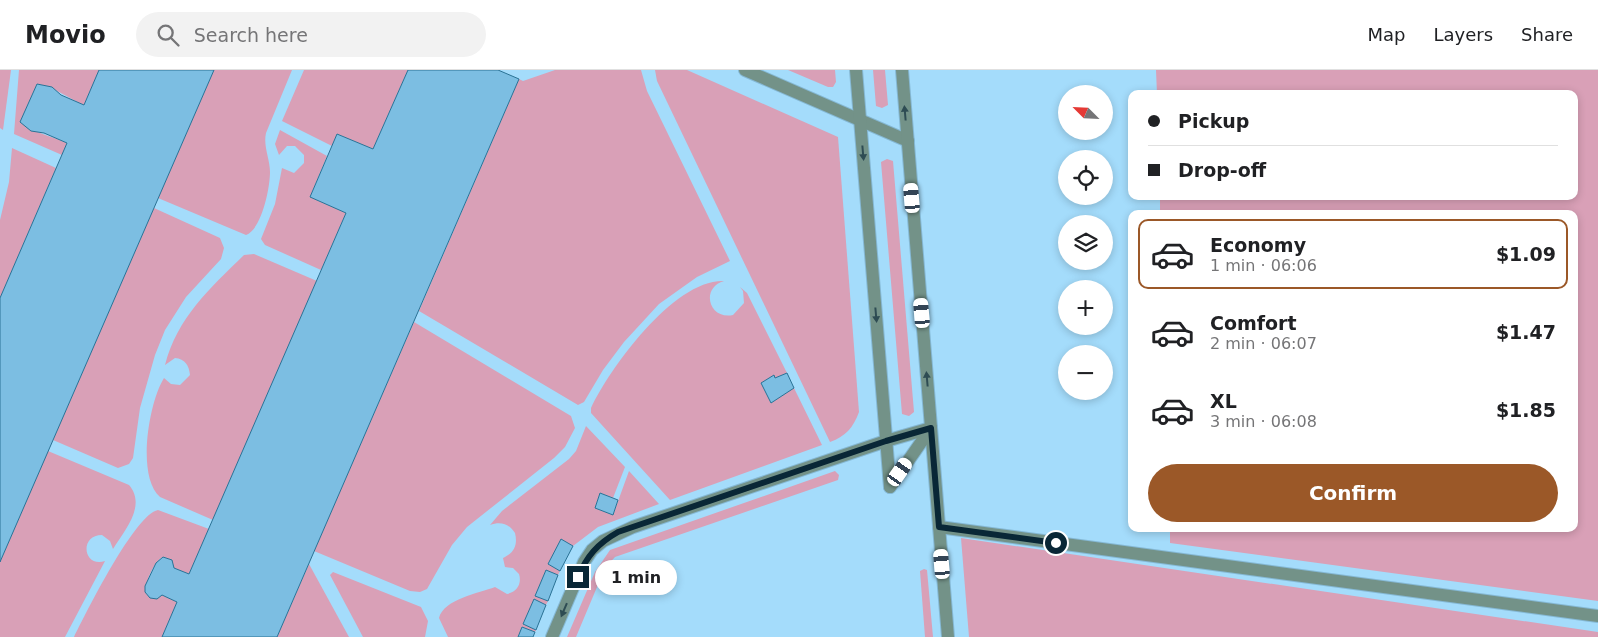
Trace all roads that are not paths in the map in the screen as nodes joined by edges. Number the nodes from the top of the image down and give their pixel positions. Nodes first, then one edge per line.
1 (745, 70) edge
2 (856, 70) edge
3 (902, 70) edge
4 (860, 120) junction
5 (908, 141) junction
6 (931, 428) junction
7 (886, 441) junction
8 (939, 527) junction
9 (1598, 616) edge
10 (552, 637) edge
11 (948, 637) edge

1 - 4 lane
2 - 4 lane
5 -> 3 lane
4 - 5 lane
4 -> 7 lane
6 -> 5 lane
6 - 7 lane
6 - 7 lane
6 - 8 lane
7 -> 10 lane
8 - 9 lane
8 - 11 lane

